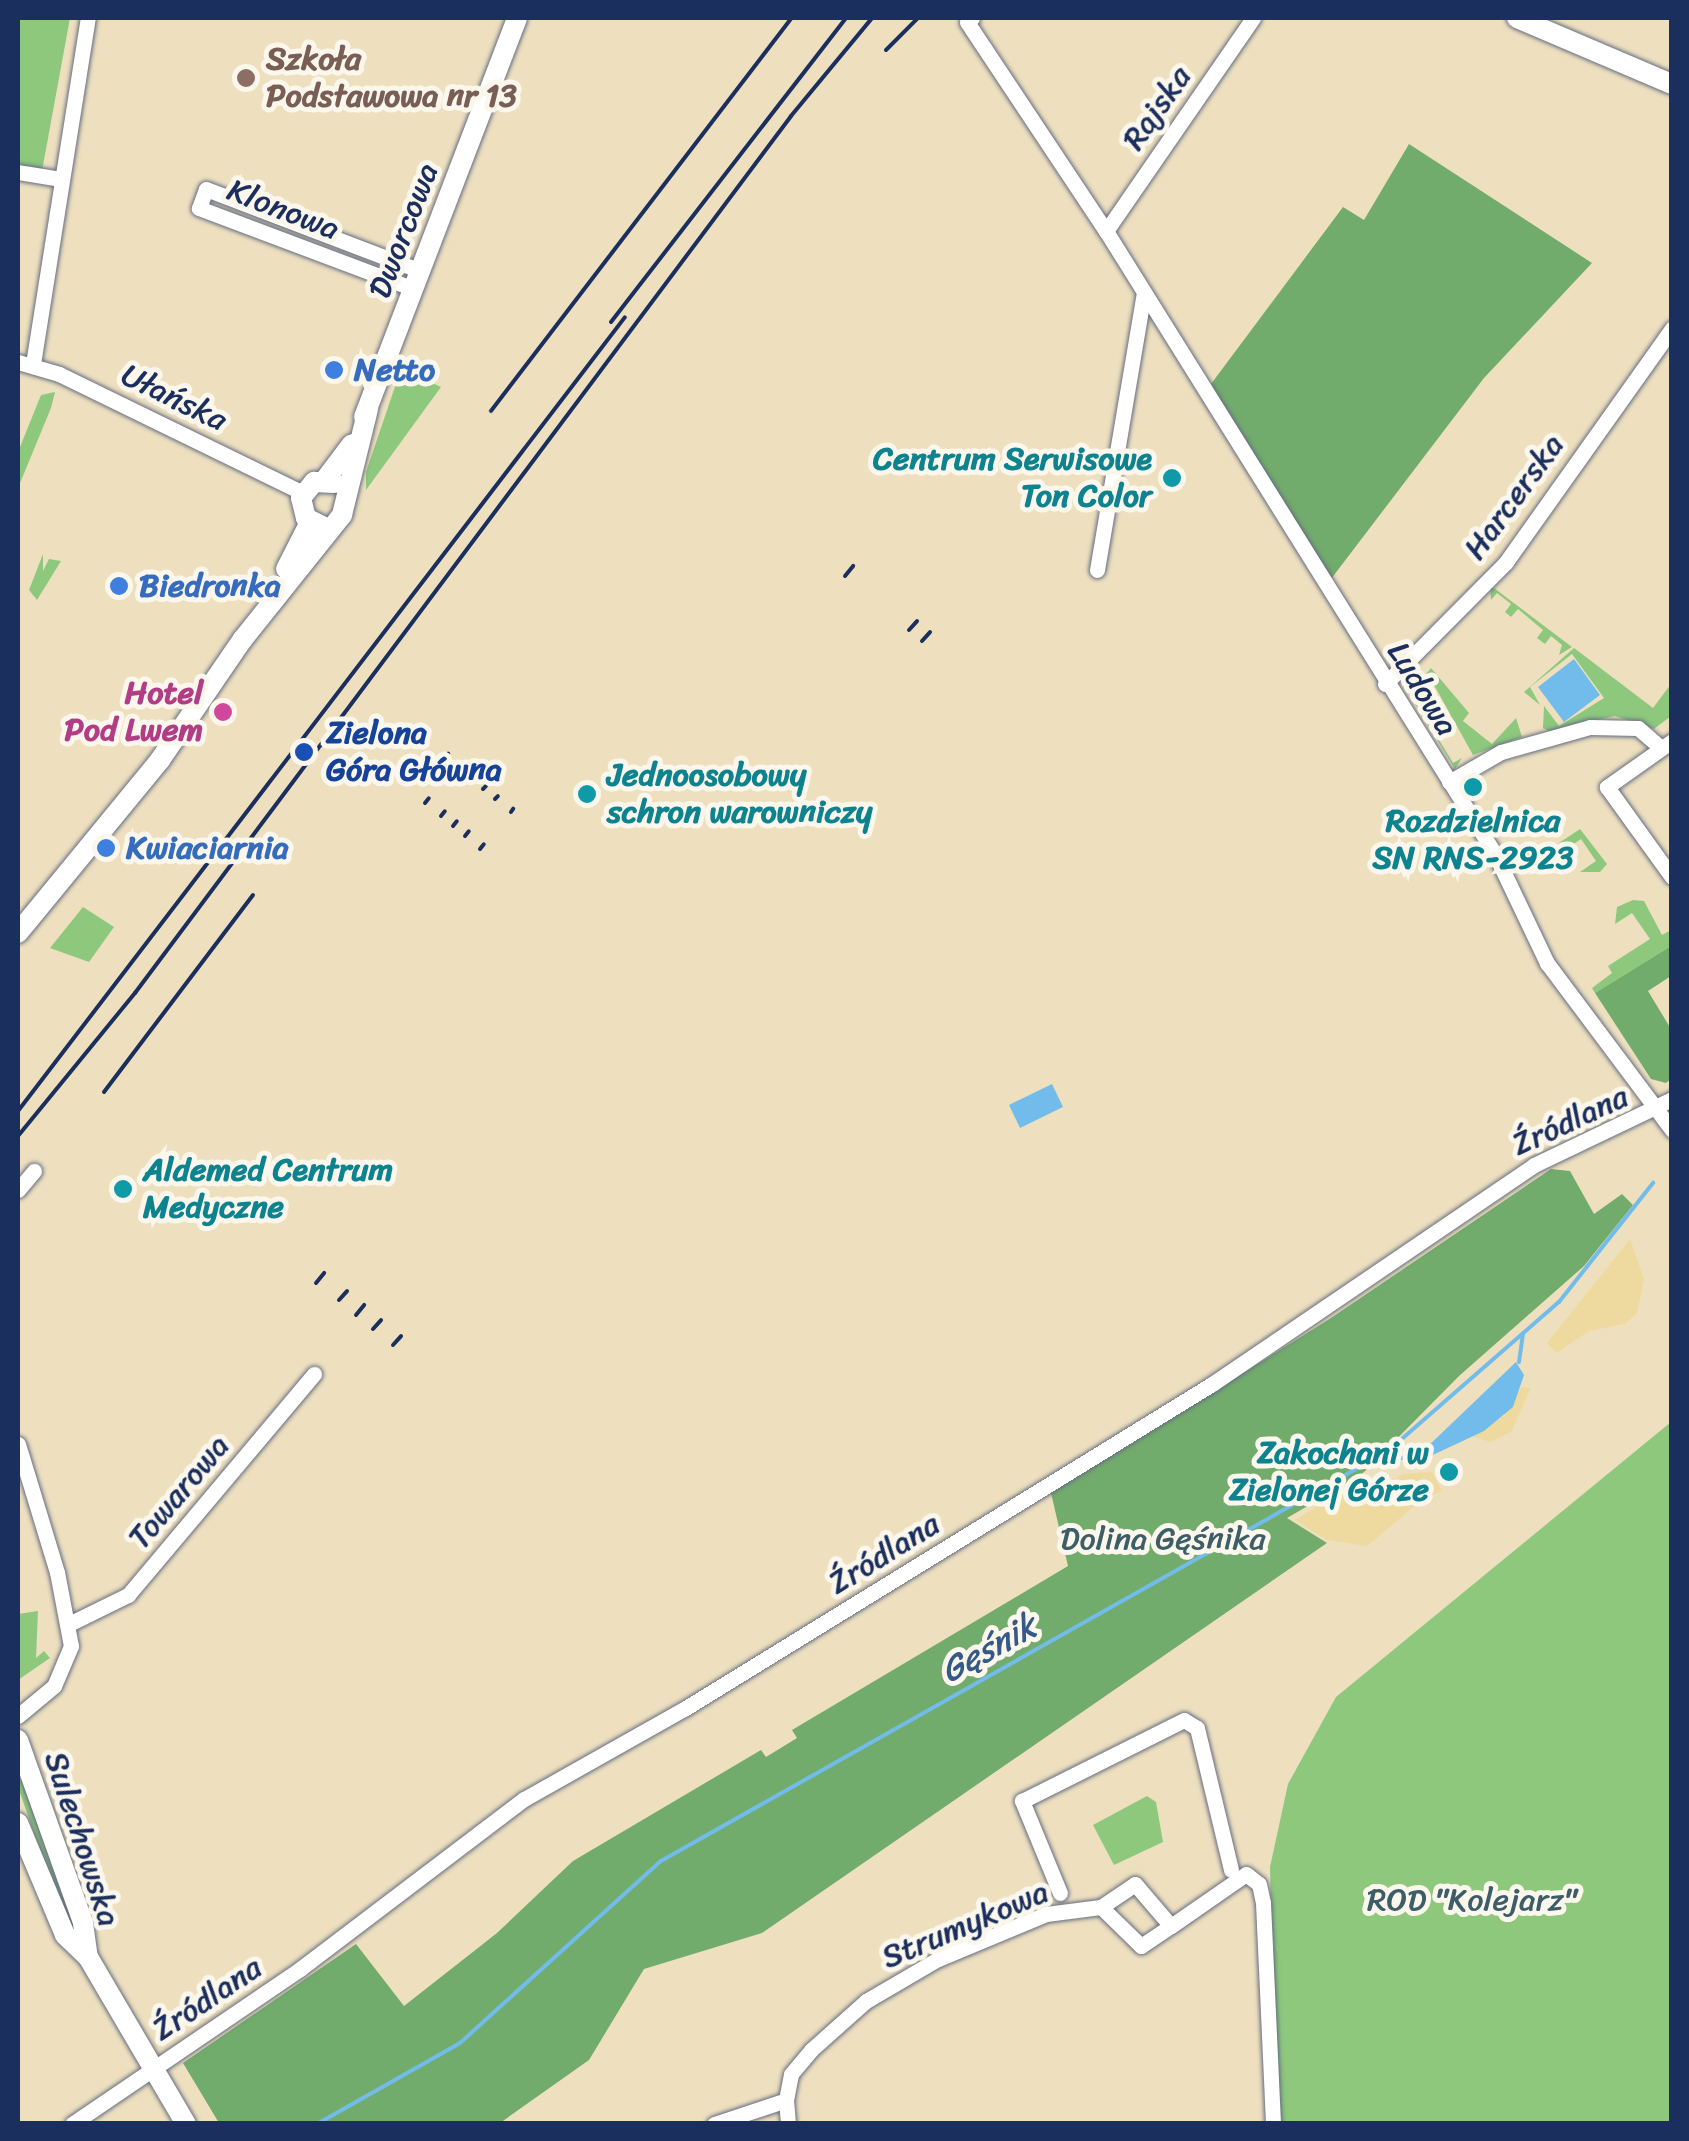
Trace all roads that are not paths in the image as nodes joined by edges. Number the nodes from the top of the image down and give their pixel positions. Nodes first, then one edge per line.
1 (88, 18) edge
2 (517, 18) edge
3 (972, 18) edge
4 (1253, 18) edge
5 (1517, 18) edge
6 (1672, 84) edge
7 (18, 172) edge
8 (61, 179) junction
9 (1106, 231) junction
10 (417, 280) junction
11 (1144, 293) junction
12 (1672, 328) edge
13 (25, 363) edge
14 (368, 409) junction
15 (324, 480) junction
16 (303, 493) junction
17 (344, 496) junction
18 (320, 523) junction
19 (1098, 570) dead end
20 (1385, 684) junction
21 (1666, 745) edge
22 (1449, 782) junction
23 (1672, 878) edge
24 (18, 934) edge
25 (1665, 1104) edge
26 (1672, 1130) edge
27 (34, 1171) dead end
28 (18, 1190) edge
29 (314, 1374) dead end
30 (18, 1444) edge
31 (69, 1624) junction
32 (18, 1716) edge
33 (18, 1740) edge
34 (18, 1823) edge
35 (1238, 1872) junction
36 (1060, 1893) dead end
37 (1101, 1908) junction
38 (1171, 1926) junction
39 (88, 1957) junction
40 (153, 2069) junction
41 (786, 2100) junction
42 (72, 2124) edge
43 (186, 2124) edge
44 (714, 2124) edge
45 (788, 2124) edge
46 (1273, 2124) edge

1 - 8 street
2 - 10 street, Dworcowa
3 - 9 street, Ludowa
4 - 9 street, Rajska
5 - 6 street
7 - 8 street
8 - 13 street
9 - 11 street, Ludowa
10 - 10 street, Klonowa
10 - 14 street, Dworcowa
11 - 19 street
11 - 20 street, Ludowa
12 - 20 street, Harcerska
13 - 16 street, Ułańska
14 - 15 street, Dworcowa
14 - 17 street, Dworcowa
15 - 16 street
15 - 17 street
16 - 18 street
17 - 18 street
18 - 24 street
20 - 22 street, Ludowa
21 - 22 street
21 - 23 street
22 - 25 street, Ludowa
25 - 26 street, Źródlana
25 - 40 street, Źródlana
27 - 28 street
29 - 31 street, Towarowa
30 - 31 street, Sulechowska
31 - 32 street, Sulechowska
33 - 39 street, Sulechowska
34 - 39 street, Sulechowska
35 - 36 street
35 - 38 street, Strumykowa
35 - 46 street
37 - 38 street, Strumykowa
37 - 38 street, Strumykowa
37 - 41 street, Strumykowa
39 - 40 street, Sulechowska
40 - 42 street, Źródlana
40 - 43 street, Sulechowska
41 - 44 street
41 - 45 street, Strumykowa

